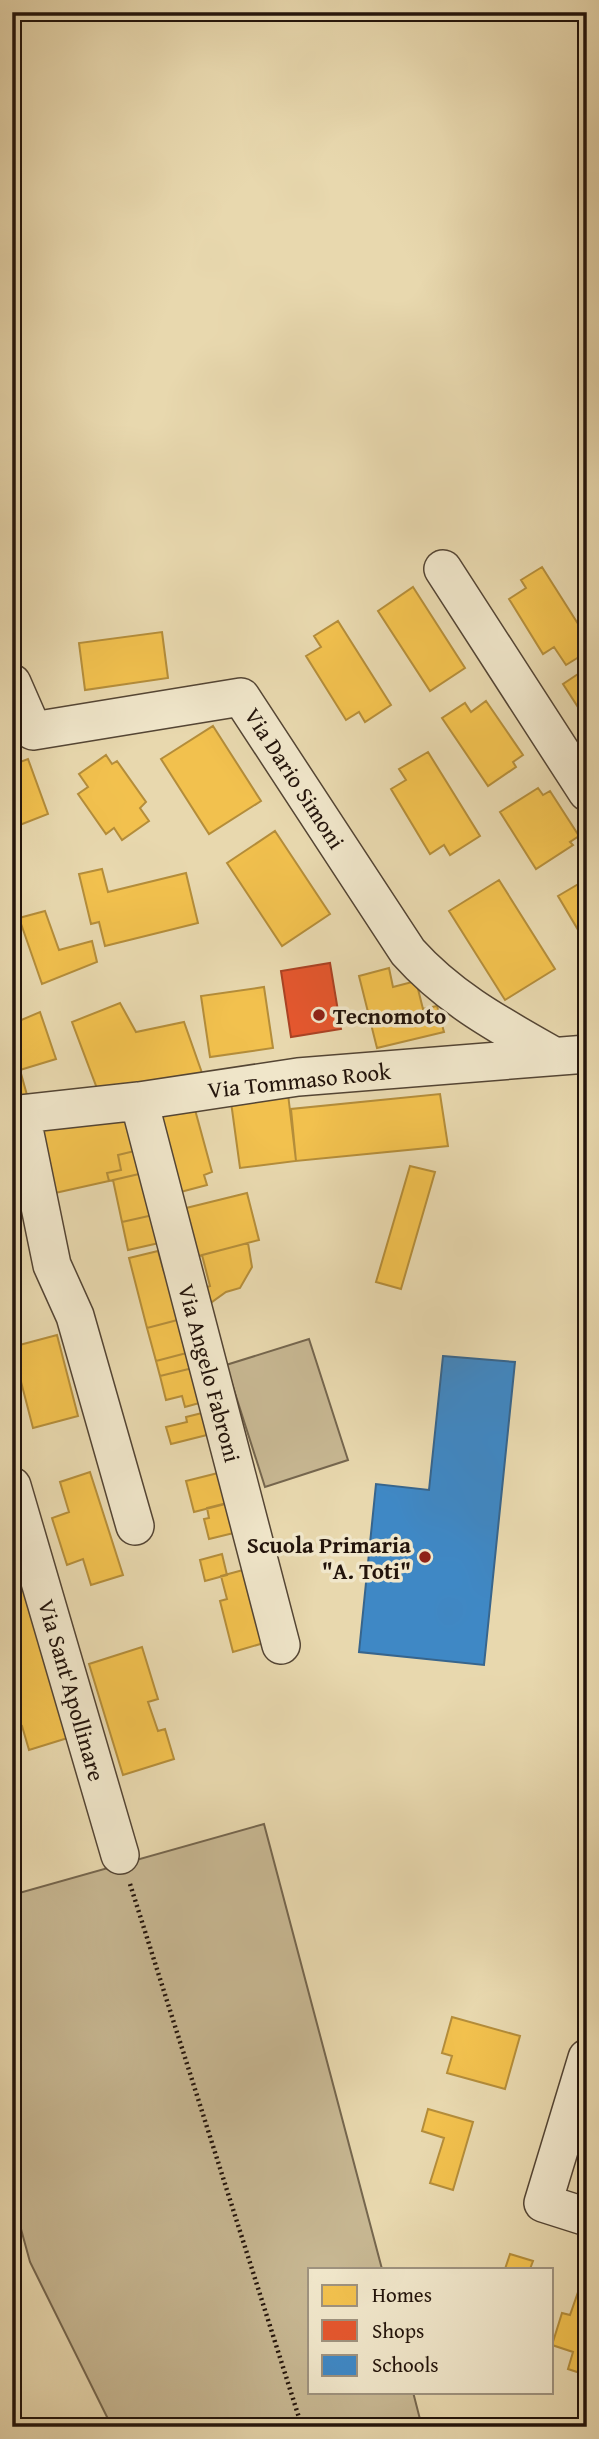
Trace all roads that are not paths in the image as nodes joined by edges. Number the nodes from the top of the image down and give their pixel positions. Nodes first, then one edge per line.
1 (443, 569) dead end
2 (12, 683) edge
3 (587, 792) edge
4 (458, 998) junction
5 (569, 1054) edge
6 (478, 1063) junction
7 (139, 1101) junction
8 (16, 1114) edge
9 (12, 1486) edge
10 (135, 1526) dead end
11 (281, 1645) dead end
12 (120, 1855) road end
13 (587, 2058) edge
14 (587, 2217) edge

1 - 3 street
2 - 4 street, Via Dario Simoni
4 - 5 street, Via Dario Simoni
4 - 6 street, Via Dario Simoni
5 - 6 street, Via Tommaso Rook
6 - 7 street, Via Tommaso Rook
7 - 8 street, Via Tommaso Rook
7 - 11 street, Via Angelo Fabroni
8 - 10 street
9 - 12 street, Via Sant'Apollinare
13 - 14 street

